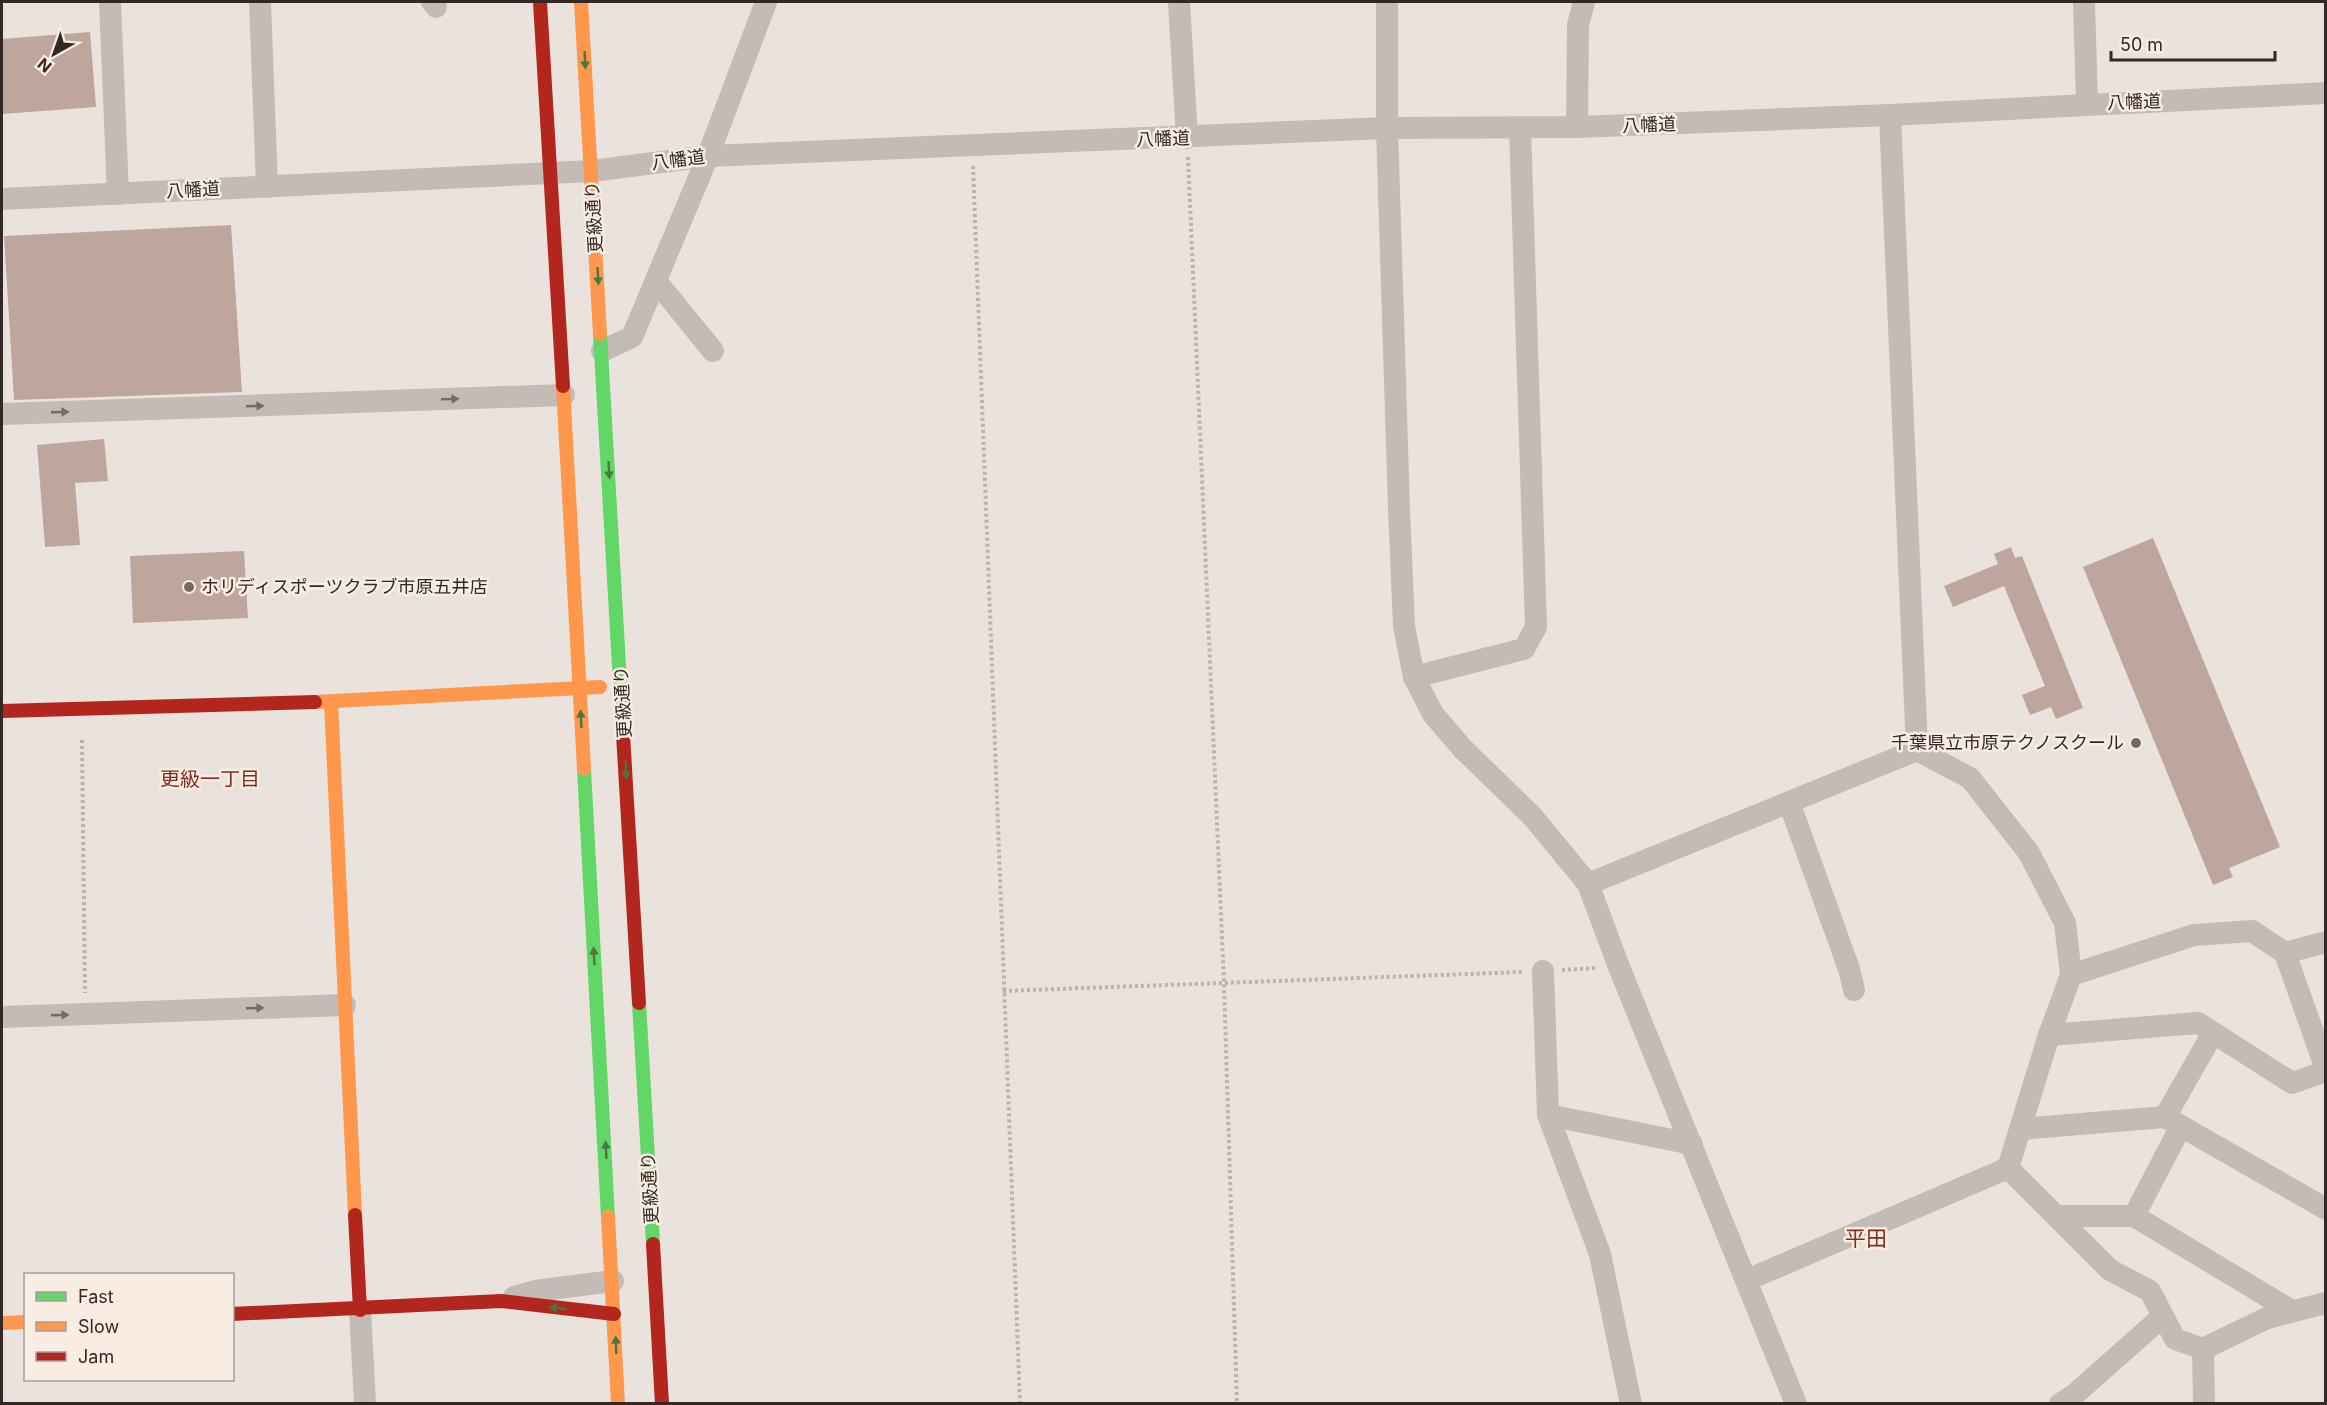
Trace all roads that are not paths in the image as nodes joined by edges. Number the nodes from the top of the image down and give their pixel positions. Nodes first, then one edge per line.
1 (110, 2) edge
2 (260, 2) edge
3 (540, 2) edge
4 (581, 2) edge
5 (766, 2) edge
6 (1179, 2) edge
7 (1387, 2) edge
8 (1584, 2) edge
9 (2084, 2) edge
10 (2325, 93) edge
11 (2087, 104) junction
12 (1890, 115) junction
13 (1577, 127) junction
14 (1387, 128) junction
15 (1520, 128) junction
16 (1187, 138) junction
17 (708, 156) junction
18 (592, 171) junction
19 (549, 174) junction
20 (267, 187) junction
21 (118, 194) junction
22 (2, 199) edge
23 (656, 281) junction
24 (602, 351) junction
25 (713, 351) dead end
26 (564, 395) junction
27 (2, 414) edge
28 (1414, 677) junction
29 (622, 686) junction
30 (579, 688) junction
31 (331, 702) junction
32 (2, 711) edge
33 (1917, 750) junction
34 (1789, 802) junction
35 (1588, 884) junction
36 (2325, 942) edge
37 (2285, 953) junction
38 (1543, 971) road end
39 (2071, 975) junction
40 (1854, 990) dead end
41 (345, 1005) junction
42 (2, 1017) edge
43 (2213, 1033) junction
44 (2049, 1035) junction
45 (2325, 1070) edge
46 (1548, 1115) junction
47 (2173, 1121) junction
48 (2020, 1129) junction
49 (1692, 1144) junction
50 (2008, 1168) junction
51 (2325, 1209) edge
52 (2056, 1216) junction
53 (2133, 1216) junction
54 (1747, 1280) junction
55 (613, 1281) junction
56 (501, 1301) junction
57 (2325, 1303) edge
58 (360, 1310) junction
59 (2292, 1311) junction
60 (234, 1314) edge
61 (614, 1314) junction
62 (2162, 1317) junction
63 (24, 1322) edge
64 (2, 1323) edge
65 (2203, 1349) junction
66 (365, 1404) edge
67 (618, 1404) edge
68 (662, 1404) edge
69 (1631, 1404) edge
70 (1796, 1404) edge
71 (2060, 1404) edge
72 (2204, 1404) edge

1 - 21 street
2 - 20 street
3 - 19 street
4 -> 18 street, 更級通り
5 - 17 street
6 - 16 street
7 - 14 street
8 - 13 street
9 - 11 street
10 - 11 street, 八幡道
11 - 12 street, 八幡道
12 - 13 street, 八幡道
12 - 33 street
13 - 15 street, 八幡道
14 - 15 street, 八幡道
14 - 16 street, 八幡道
14 - 28 street
15 - 28 street
16 - 17 street, 八幡道
17 - 18 street, 八幡道
17 - 23 street
18 - 19 street, 八幡道
18 -> 24 street, 更級通り
19 - 20 street, 八幡道
19 - 26 street
20 - 21 street, 八幡道
21 - 22 street, 八幡道
23 - 24 street
23 - 25 street
24 -> 29 street, 更級通り
27 -> 26 street
26 - 30 street
28 - 35 street
29 - 30 street
29 -> 68 street, 更級通り
30 - 31 street
55 -> 30 street
31 - 32 street
31 - 41 street
33 - 34 street
33 - 39 street
34 - 35 street
34 - 40 street
35 - 49 street
36 - 37 street
37 - 39 street
37 - 45 street
38 - 46 street
39 - 44 street
42 -> 41 street
41 - 58 street
43 - 44 street
43 - 45 street
43 - 47 street
44 - 48 street
46 - 49 street
46 - 69 street
47 - 48 street
47 - 51 street
47 - 53 street
48 - 50 street
49 - 54 street
50 - 52 street
50 - 54 street
52 - 53 street
52 - 62 street
53 - 59 street
54 - 70 street
55 - 56 street
55 - 61 street
56 - 58 street
61 -> 56 street
57 - 59 street
58 - 60 street
58 - 66 street
59 - 65 street
67 -> 61 street
62 - 65 street
62 - 71 street
63 - 64 street
65 - 72 street

